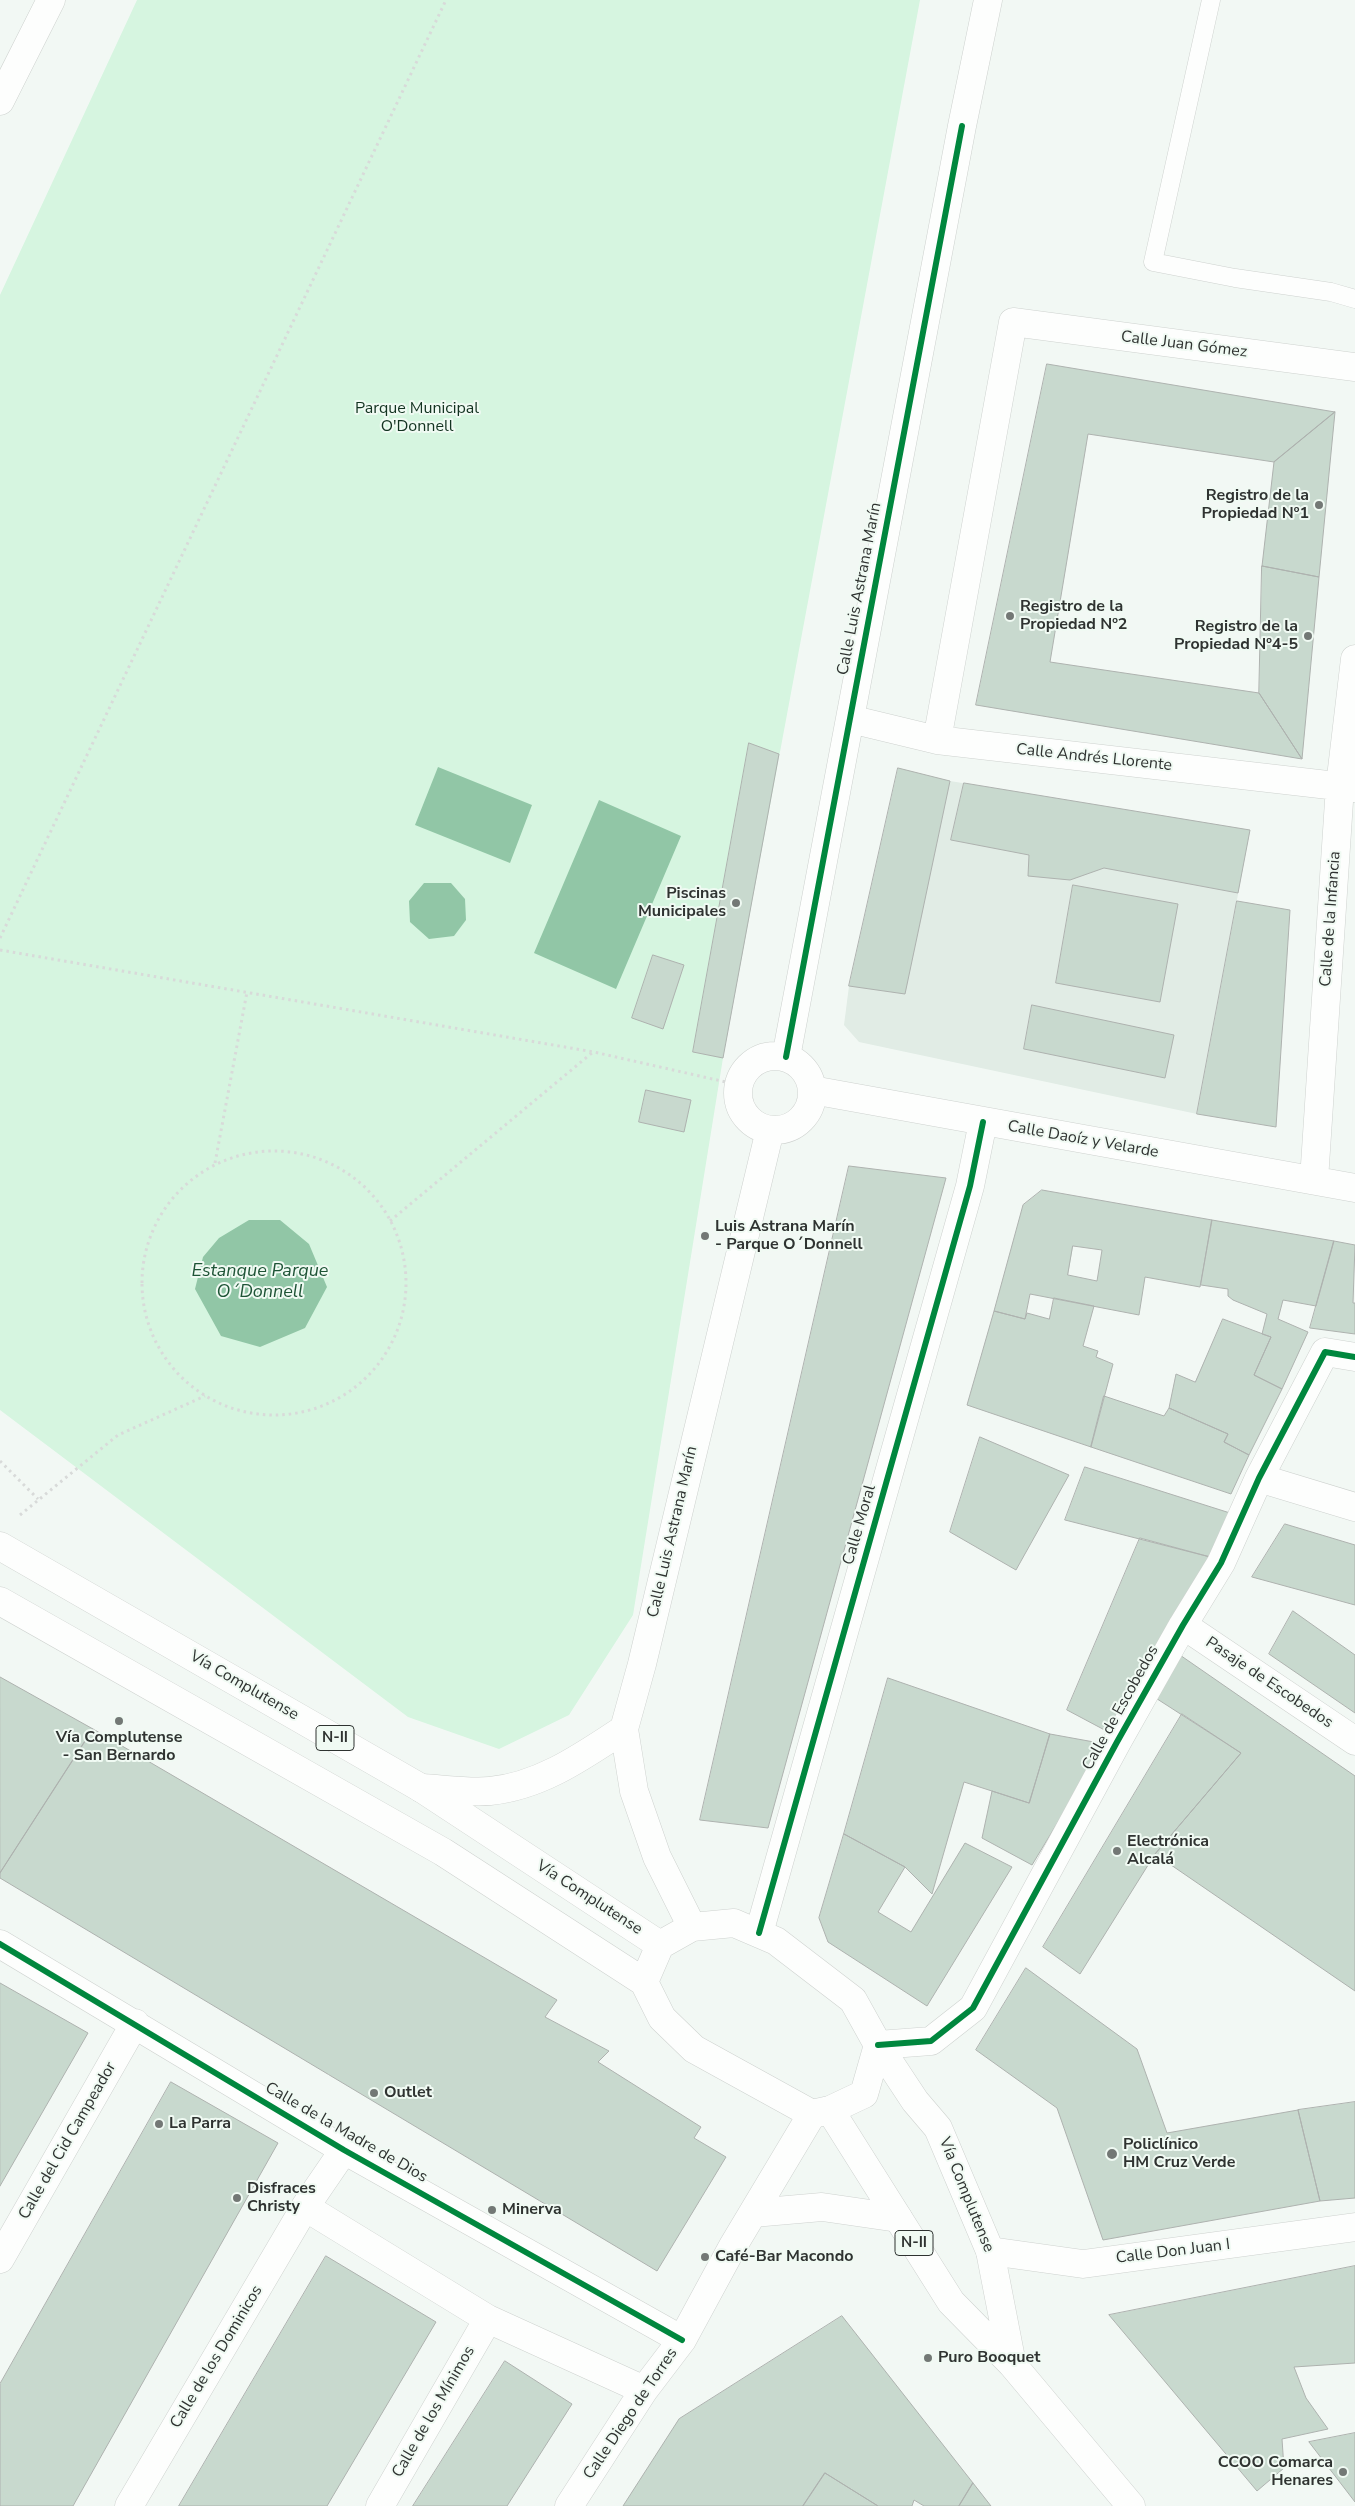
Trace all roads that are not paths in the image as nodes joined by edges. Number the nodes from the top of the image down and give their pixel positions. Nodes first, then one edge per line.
1 (51, 0) edge
2 (988, 0) edge
3 (1211, 0) edge
4 (0, 100) edge
5 (1355, 299) edge
6 (1355, 367) edge
7 (1355, 659) edge
8 (850, 719) junction
9 (937, 740) junction
10 (1348, 787) edge
11 (786, 1057) junction
12 (812, 1090) junction
13 (983, 1122) junction
14 (770, 1130) junction
15 (1314, 1180) junction
16 (1355, 1188) edge
17 (1355, 1357) edge
18 (1259, 1478) junction
19 (1355, 1506) edge
20 (0, 1546) edge
21 (0, 1602) edge
22 (1183, 1625) junction
23 (624, 1729) junction
24 (1355, 1741) edge
25 (421, 1788) junction
26 (692, 1927) junction
27 (759, 1934) junction
28 (0, 1944) edge
29 (660, 1945) junction
30 (644, 1982) junction
31 (135, 2023) junction
32 (878, 2044) junction
33 (821, 2112) junction
34 (344, 2150) junction
35 (305, 2207) junction
36 (753, 2213) junction
37 (898, 2218) junction
38 (1355, 2227) edge
39 (990, 2251) junction
40 (0, 2260) edge
41 (488, 2319) junction
42 (682, 2340) junction
43 (1012, 2364) junction
44 (644, 2390) junction
45 (129, 2506) edge
46 (380, 2506) edge
47 (569, 2506) edge
48 (1131, 2506) edge

1 - 4 street
2 - 8 street, Calle Luis Astrana Marín
3 - 5 lane
6 - 9 street, Calle Juan Gómez
7 - 10 street, Calle de la Infancia
8 - 9 street, Calle Andrés Llorente
8 - 11 street, Calle Luis Astrana Marín
9 - 10 street, Calle Andrés Llorente
10 - 15 street, Calle de la Infancia
11 - 12 street
11 - 14 street
12 - 13 street, Calle Daoíz y Velarde
12 - 14 street
13 - 15 street, Calle Daoíz y Velarde
13 - 27 street, Calle Moral
14 - 23 street, Calle Luis Astrana Marín
15 - 16 street, Calle Daoíz y Velarde
17 - 18 street, Calle de Escobedos
18 - 19 street
18 - 22 street, Calle de Escobedos
20 - 25 street, Vía Complutense / N-II
21 - 30 street
22 - 24 street, Pasaje de Escobedos
22 - 32 street, Calle de Escobedos
23 - 25 street
23 - 26 street, Calle Luis Astrana Marín
25 - 29 street, Vía Complutense / N-II
26 - 27 street, Vía Complutense
26 - 29 street
27 - 32 street, Vía Complutense
28 - 31 street, Calle de la Madre de Dios
29 - 30 street
30 - 33 street
31 - 34 street, Calle de la Madre de Dios
31 - 40 street, Calle del Cid Campeador
32 - 33 street
32 - 39 street, Vía Complutense / N-II
33 - 36 street, Calle Diego de Torres
33 - 37 street, Vía Complutense / N-II
34 - 35 street, Calle de la Madre de Dios
34 - 42 street, Calle de la Madre de Dios
35 - 41 street
35 - 45 street, Calle de los Dominicos
36 - 37 street
36 - 42 street, Calle Diego de Torres
37 - 43 street, Vía Complutense / N-II
38 - 39 street, Calle Don Juan I
39 - 43 street, Vía Complutense / N-II
41 - 44 street
41 - 46 street, Calle de los Mínimos
42 - 44 street, Calle Diego de Torres
43 - 48 street, Vía Complutense / N-II
44 - 47 street, Calle Diego de Torres

